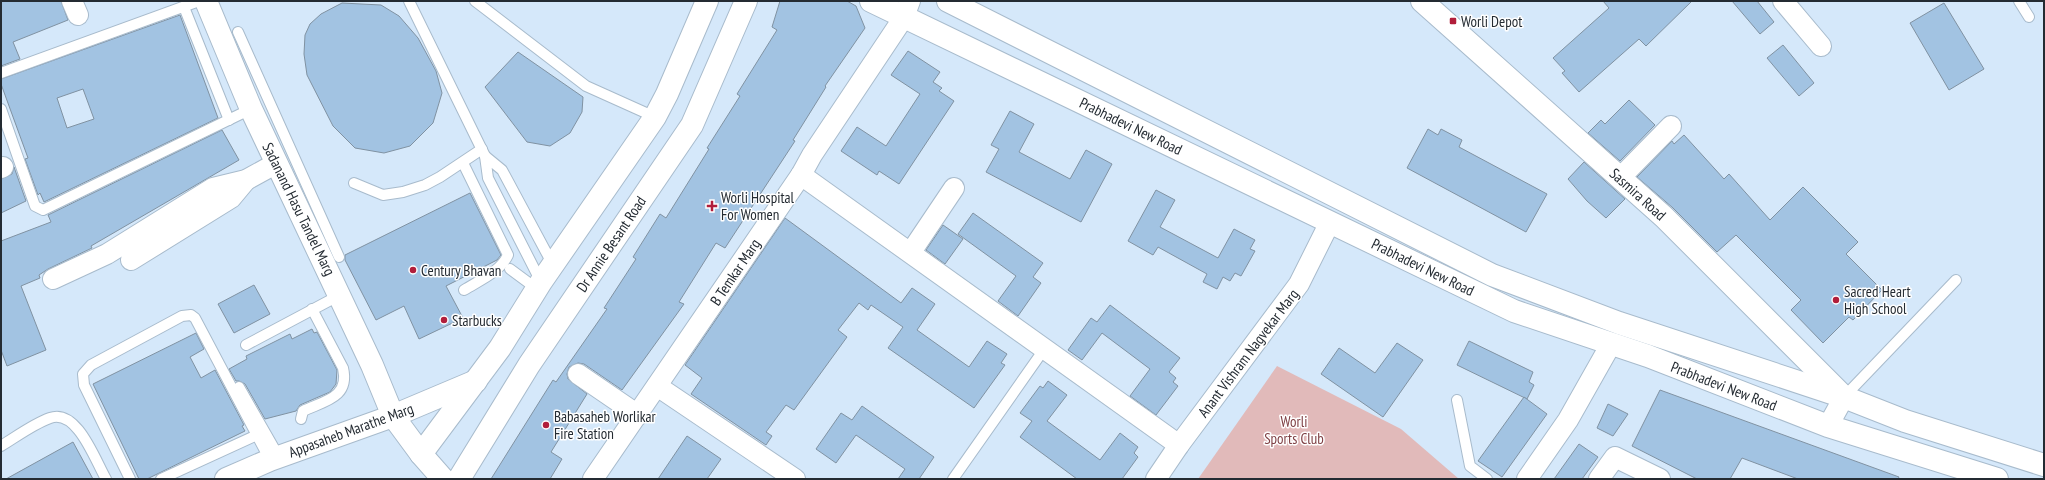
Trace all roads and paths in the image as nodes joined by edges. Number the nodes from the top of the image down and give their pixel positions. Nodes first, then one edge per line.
1 (199, 1) edge
2 (206, 1) edge
3 (409, 1) edge
4 (475, 1) edge
5 (707, 1) edge
6 (746, 1) edge
7 (870, 1) edge
8 (948, 1) edge
9 (1422, 1) edge
10 (1783, 1) edge
11 (2019, 1) edge
12 (184, 7) junction
13 (907, 9) edge
14 (2029, 17) dead end
15 (238, 32) dead end
16 (1821, 46) dead end
17 (237, 60) junction
18 (206, 67) junction
19 (1, 73) edge
20 (1, 109) edge
21 (251, 109) junction
22 (655, 117) junction
23 (229, 120) junction
24 (1671, 126) dead end
25 (484, 152) junction
26 (276, 163) junction
27 (463, 163) junction
28 (801, 175) junction
29 (1620, 178) junction
30 (246, 180) junction
31 (354, 182) dead end
32 (954, 188) dead end
33 (307, 206) junction
34 (1330, 222) junction
35 (911, 252) junction
36 (339, 258) dead end
37 (131, 260) dead end
38 (510, 269) dead end
39 (53, 279) dead end
40 (544, 279) junction
41 (1956, 280) dead end
42 (464, 290) dead end
43 (340, 295) junction
44 (312, 309) junction
45 (1611, 344) junction
46 (246, 345) dead end
47 (1045, 348) junction
48 (578, 374) dead end
49 (476, 381) junction
50 (237, 383) dead end
51 (657, 386) junction
52 (1844, 397) junction
53 (1457, 400) dead end
54 (393, 416) junction
55 (638, 416) junction
56 (301, 419) dead end
57 (1828, 426) junction
58 (257, 435) junction
59 (1179, 445) junction
60 (1, 446) edge
61 (421, 454) junction
62 (275, 458) junction
63 (2044, 465) edge
64 (106, 479) edge
65 (130, 479) edge
66 (161, 479) edge
67 (226, 479) edge
68 (443, 479) edge
69 (460, 479) edge
70 (593, 479) edge
71 (795, 479) edge
72 (953, 479) edge
73 (1156, 479) edge
74 (1487, 479) edge
75 (1527, 479) edge
76 (1598, 479) edge
77 (1660, 479) edge
78 (1997, 479) edge

1 - 12 lane
2 - 17 main road, Sadanand Hasu Tandel Marg
3 - 25 lane
4 - 22 lane
5 - 22 main road
6 - 69 main road, Dr Annie Besant Road
7 - 13 main road, Prabhadevi New Road
8 - 52 main road, Prabhadevi New Road
9 - 29 main road, Sasmira Road
10 - 16 street
11 - 14 lane
12 - 18 lane
12 - 19 lane
13 - 28 street, B Temkar Marg
13 - 34 main road, Prabhadevi New Road
15 - 17 lane
17 - 18 lane
17 - 21 main road, Sadanand Hasu Tandel Marg
17 - 33 lane
18 - 23 lane
20 - 23 lane
21 - 23 lane
21 - 26 main road, Sadanand Hasu Tandel Marg
22 - 40 main road
24 - 29 street
25 - 27 lane
25 - 40 lane
25 - 40 lane
26 - 30 street
26 - 33 main road, Sadanand Hasu Tandel Marg
27 - 31 lane
27 - 42 lane
28 - 35 street
28 - 51 street, B Temkar Marg
29 - 52 main road, Sasmira Road
30 - 37 street
30 - 39 street
32 - 35 street
33 - 36 lane
33 - 43 main road, Sadanand Hasu Tandel Marg
34 - 45 main road, Prabhadevi New Road
34 - 59 street, Anant Vishram Nagvekar Marg
35 - 47 street
38 - 40 lane
40 - 49 main road
41 - 52 lane
43 - 44 lane
43 - 54 main road, Sadanand Hasu Tandel Marg
44 - 46 lane
44 - 56 lane
45 - 57 main road, Prabhadevi New Road
45 - 75 street
47 - 59 street
47 - 72 lane
48 - 55 street
49 - 54 main road, Appasaheb Marathe Marg
49 - 61 main road
50 - 62 lane
51 - 55 street, B Temkar Marg
51 - 71 street
52 - 57 street
52 - 63 main road, Prabhadevi New Road
53 - 74 lane
54 - 61 main road, Sadanand Hasu Tandel Marg
54 - 62 main road, Appasaheb Marathe Marg
55 - 70 street, B Temkar Marg
57 - 78 main road, Prabhadevi New Road
58 - 62 lane
58 - 65 lane
58 - 66 lane
59 - 73 street, Anant Vishram Nagvekar Marg
60 - 64 lane
61 - 68 main road, Sadanand Hasu Tandel Marg
62 - 67 main road, Appasaheb Marathe Marg
76 - 77 street

